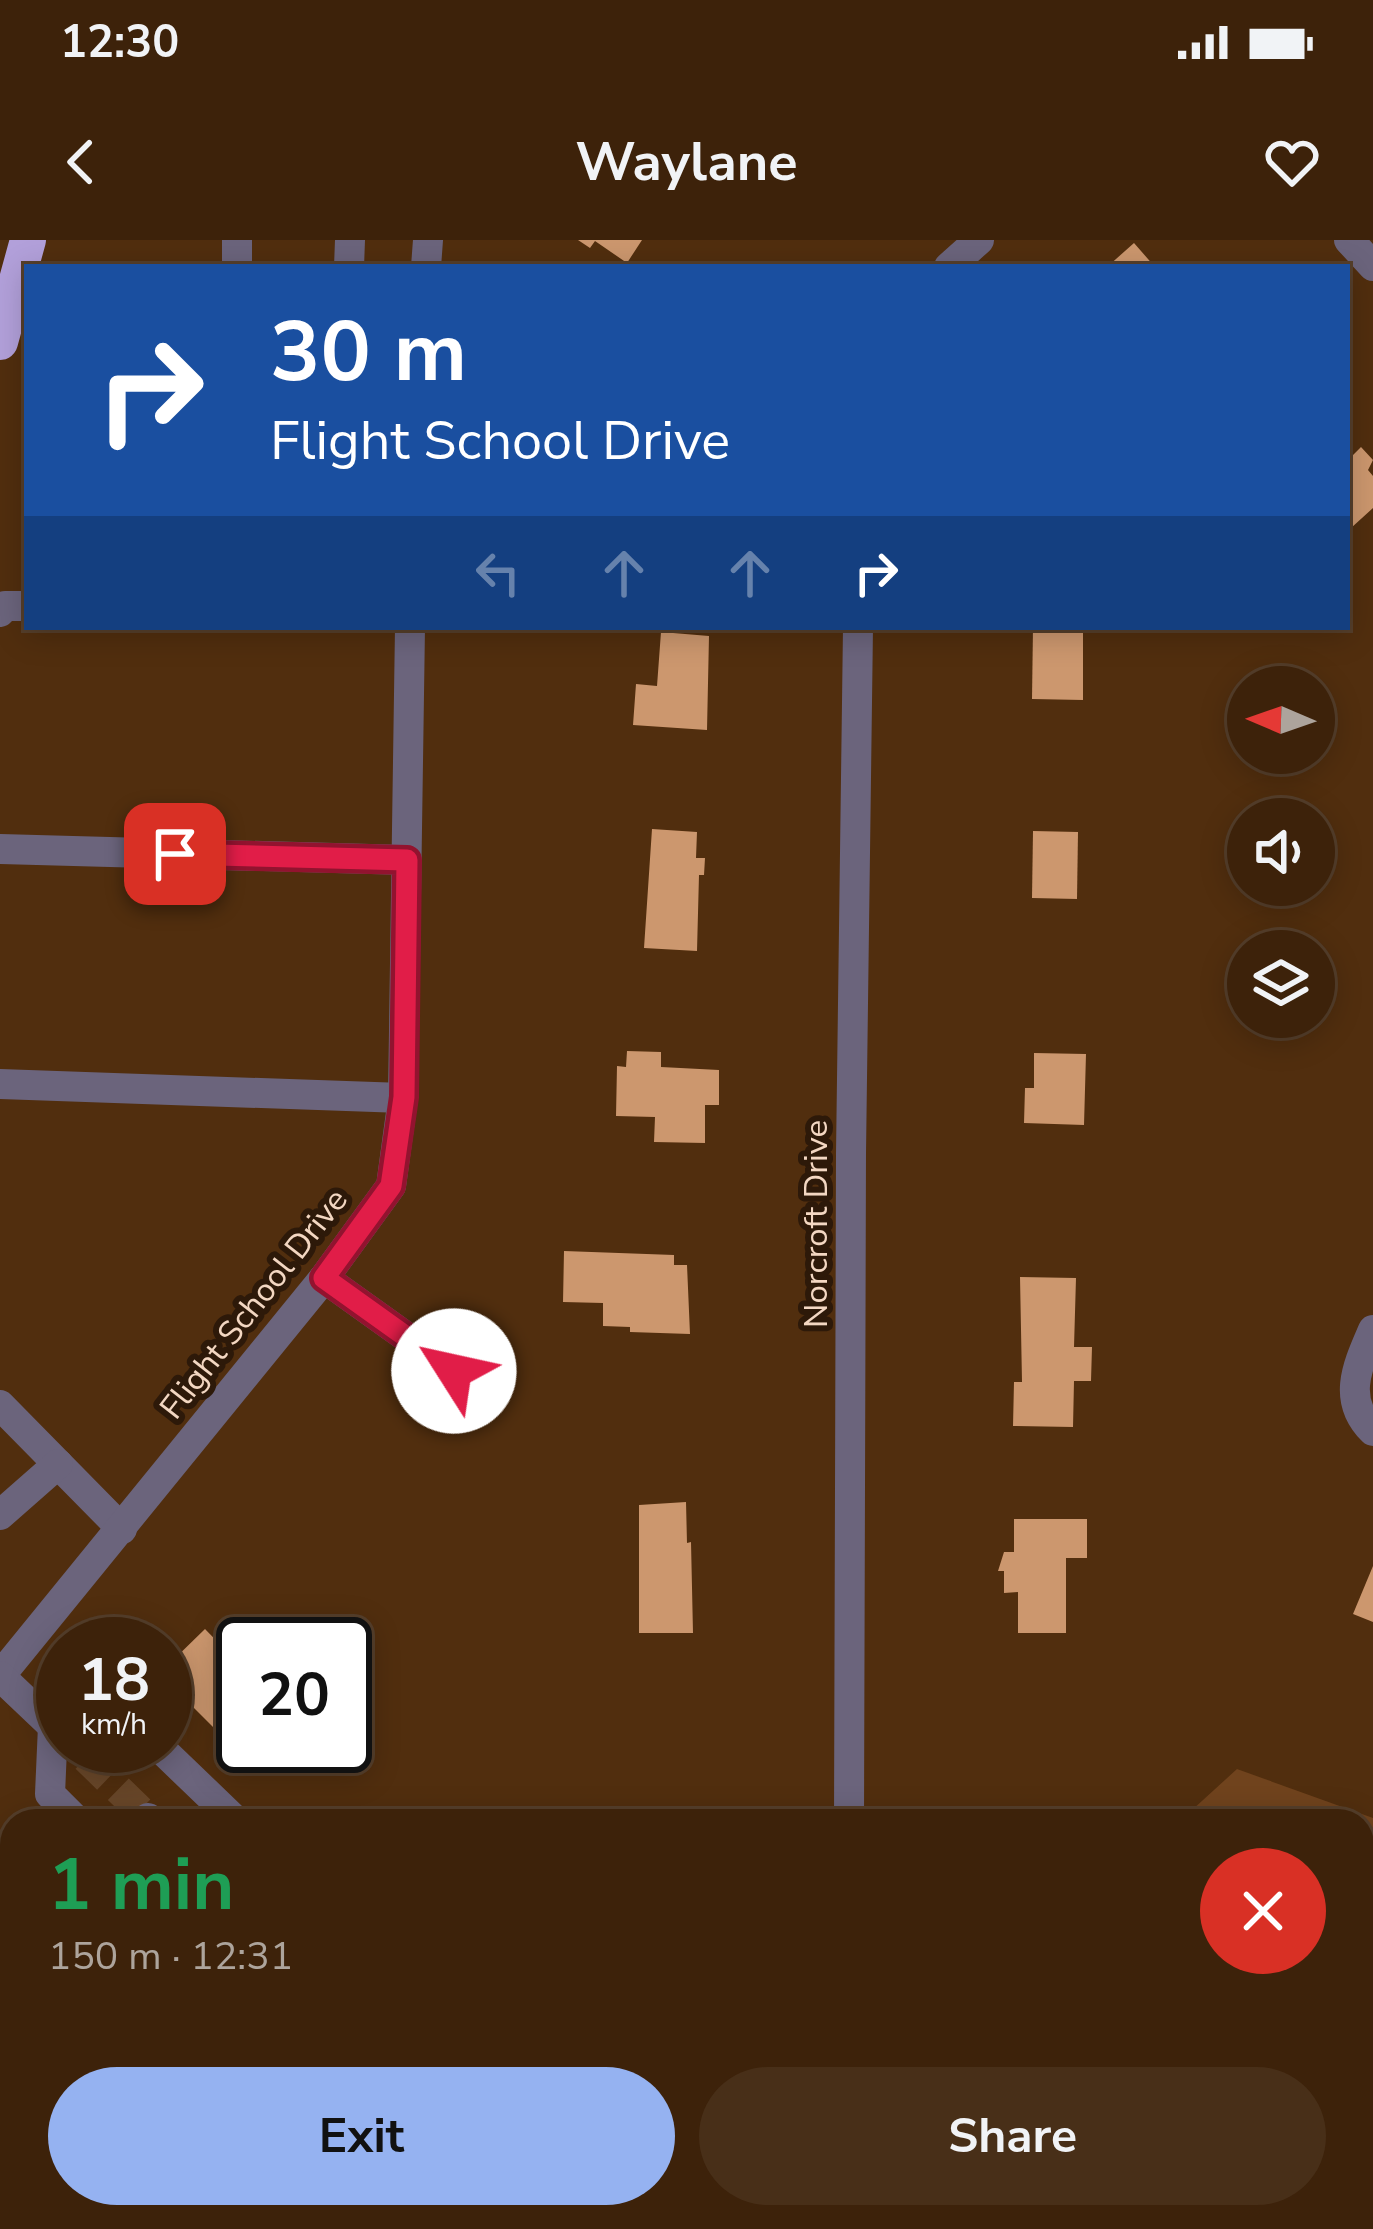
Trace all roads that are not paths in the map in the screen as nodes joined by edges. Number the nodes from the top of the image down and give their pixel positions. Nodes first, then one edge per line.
1 (28, 240) edge
2 (979, 240) edge
3 (1349, 240) edge
4 (952, 264) edge
5 (1373, 266) edge
6 (0, 342) edge
7 (410, 630) edge
8 (858, 630) edge
9 (0, 849) edge
10 (407, 860) junction
11 (0, 1084) edge
12 (404, 1097) junction
13 (324, 1278) junction
14 (1372, 1333) edge
15 (454, 1371) dead end
16 (0, 1405) edge
17 (1373, 1431) edge
18 (58, 1465) junction
19 (0, 1515) edge
20 (122, 1529) junction
21 (0, 1676) edge
22 (36, 1709) edge
23 (57, 1773) edge
24 (186, 1773) edge
25 (65, 1809) edge
26 (224, 1809) edge
27 (850, 1809) edge

1 - 6 highway
2 - 4 street
3 - 5 street
7 - 10 street, Flight School Drive
8 - 27 street, Norcroft Drive
9 - 10 street
10 - 12 street, Flight School Drive
11 - 12 street
12 - 13 street, Flight School Drive
13 - 15 street
13 - 20 street, Flight School Drive
14 - 17 street
16 - 18 street
18 - 19 street
18 - 20 street
20 - 21 street, Flight School Drive
21 - 22 street
23 - 25 street
24 - 26 street

